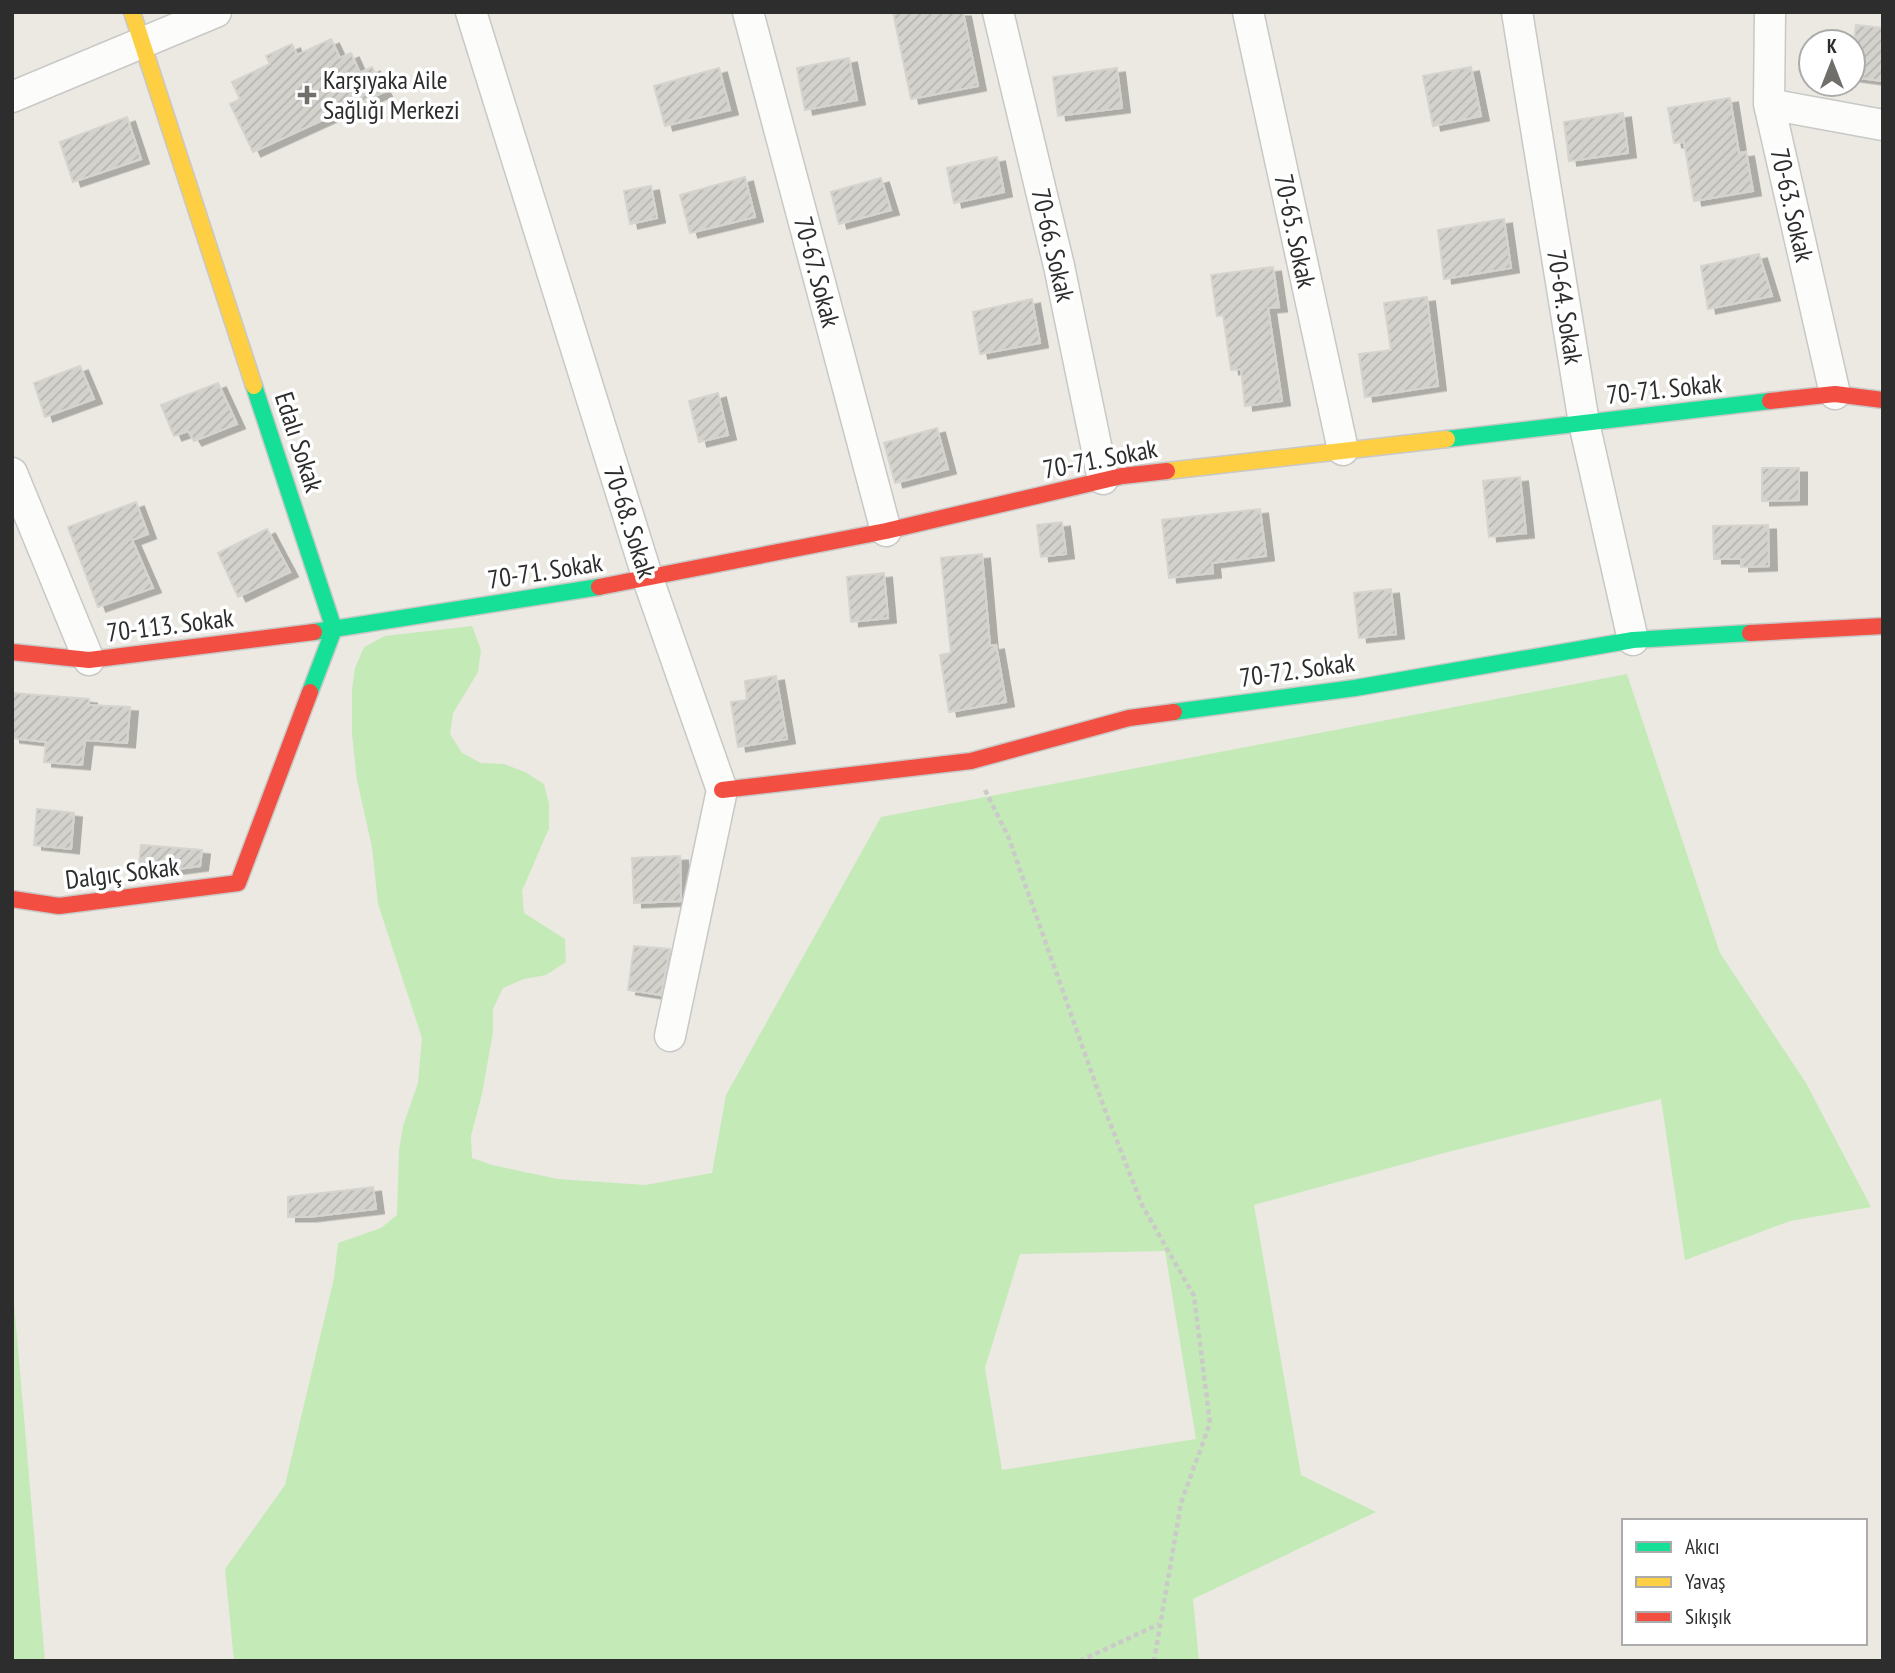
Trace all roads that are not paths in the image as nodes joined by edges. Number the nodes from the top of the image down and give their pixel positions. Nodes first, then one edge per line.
1 (132, 12) edge
2 (216, 12) edge
3 (471, 12) edge
4 (748, 12) edge
5 (998, 12) edge
6 (1248, 12) edge
7 (1517, 12) edge
8 (1769, 12) edge
9 (143, 42) junction
10 (12, 97) edge
11 (1769, 104) junction
12 (1883, 125) edge
13 (1835, 394) junction
14 (1883, 400) edge
15 (1584, 423) junction
16 (1343, 450) junction
17 (12, 473) edge
18 (1103, 480) junction
19 (886, 531) junction
20 (648, 579) junction
21 (1883, 626) edge
22 (334, 629) junction
23 (1633, 640) junction
24 (12, 652) edge
25 (89, 660) junction
26 (722, 790) junction
27 (12, 899) edge
28 (670, 1036) dead end

1 - 9 street, Edalı Sokak
2 - 9 street
3 - 20 street, 70-68. Sokak
4 - 19 street, 70-67. Sokak
5 - 18 street, 70-66. Sokak
6 - 16 street, 70-65. Sokak
7 - 15 street, 70-64. Sokak
8 - 11 street, 70-63. Sokak
9 - 10 street
9 - 22 street, Edalı Sokak
11 - 12 street
11 - 13 street, 70-63. Sokak
13 - 14 street, 70-71. Sokak
13 - 15 street, 70-71. Sokak
15 - 16 street, 70-71. Sokak
15 - 23 street, 70-64. Sokak
16 - 18 street, 70-71. Sokak
17 - 25 street
18 - 19 street, 70-71. Sokak
19 - 20 street, 70-71. Sokak
20 - 22 street, 70-71. Sokak
20 - 26 street, 70-68. Sokak
21 - 23 street, 70-72. Sokak
22 - 25 street, 70-113. Sokak
22 - 27 street, Dalgıç Sokak
23 - 26 street, 70-72. Sokak
24 - 25 street, 70-113. Sokak
26 - 28 street

